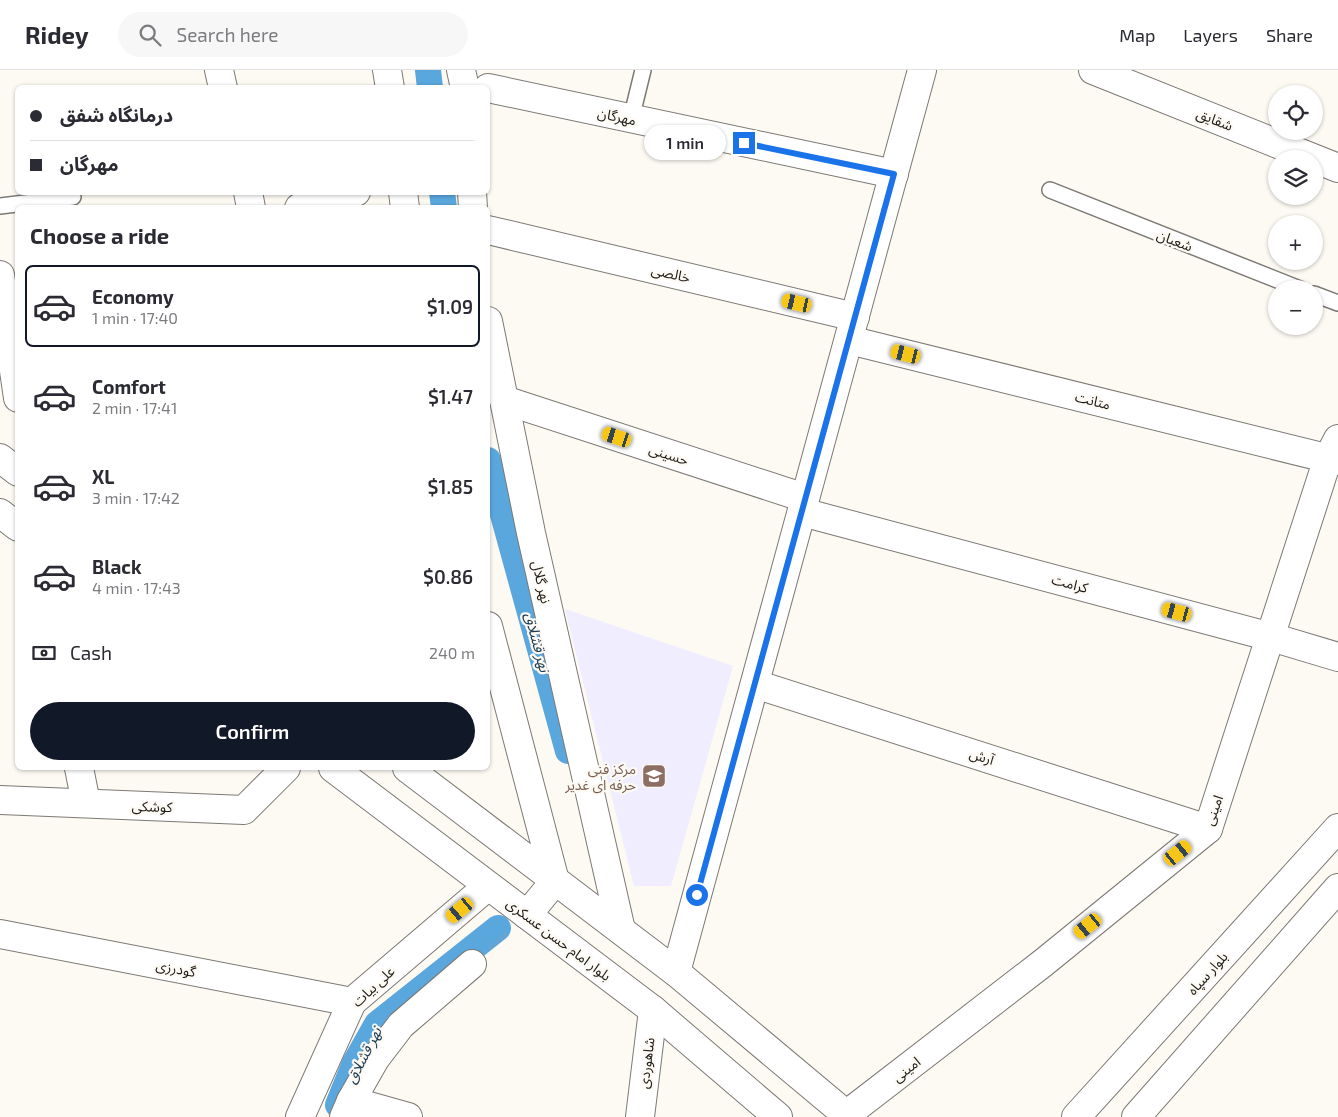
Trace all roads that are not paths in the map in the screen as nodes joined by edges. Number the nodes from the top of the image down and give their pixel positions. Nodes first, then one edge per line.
1 (218, 70) edge
2 (387, 70) edge
3 (643, 70) edge
4 (922, 70) edge
5 (1093, 70) edge
6 (222, 85) edge
7 (390, 85) edge
8 (490, 87) edge
9 (631, 119) junction
10 (1338, 168) edge
11 (894, 174) junction
12 (1050, 190) dead end
13 (345, 195) edge
14 (73, 196) dead end
15 (310, 205) edge
16 (0, 206) edge
17 (490, 231) edge
18 (0, 275) edge
19 (1277, 280) edge
20 (1323, 298) edge
21 (1338, 304) edge
22 (852, 328) junction
23 (490, 331) edge
24 (15, 376) edge
25 (504, 400) junction
26 (1335, 453) edge
27 (0, 458) edge
28 (15, 470) edge
29 (804, 505) junction
30 (0, 513) edge
31 (15, 525) edge
32 (490, 633) edge
33 (1271, 637) junction
34 (1338, 657) edge
35 (755, 684) junction
36 (79, 770) edge
37 (284, 770) edge
38 (336, 770) edge
39 (410, 770) edge
40 (0, 800) edge
41 (86, 803) junction
42 (1208, 828) junction
43 (1338, 828) edge
44 (556, 880) junction
45 (488, 886) junction
46 (1338, 888) edge
47 (527, 915) junction
48 (621, 930) junction
49 (0, 934) edge
50 (472, 964) road end
51 (676, 972) junction
52 (1198, 983) junction
53 (352, 1002) junction
54 (653, 1010) junction
55 (1230, 1010) junction
56 (347, 1109) edge
57 (848, 1116) edge
58 (300, 1117) edge
59 (408, 1117) edge
60 (640, 1117) edge
61 (778, 1117) edge
62 (1076, 1117) edge
63 (1136, 1117) edge

1 - 6 street
2 - 7 street
3 - 9 lane
4 - 11 street
5 - 10 street, شقایق
8 - 9 street, مهرگان
9 - 11 street, مهرگان
11 - 22 street
12 - 19 lane, شعبان
13 - 15 street
14 - 16 lane
17 - 22 street, خالصی
18 - 24 street
20 - 21 lane
22 - 26 street, متانت
22 - 29 street
23 - 25 street, نهر گلال
25 - 29 street, حسینی
25 - 48 street, نهر گلال
26 - 33 street, امینی
27 - 28 street
29 - 33 street, کرامت
29 - 35 street
30 - 31 street
32 - 44 street
33 - 34 street, کرامت
33 - 42 street, امینی
35 - 42 street, آرش
35 - 51 street
36 - 41 street
37 - 41 street, کوشکی
38 - 45 street, بلوار امام حسن عسکری
39 - 44 street
40 - 41 street, کوشکی
42 - 57 street, امینی
43 - 52 street, بلوار سپاه
44 - 47 street
44 - 48 street
45 - 47 street, بلوار امام حسن عسکری
45 - 53 street, علی بیات
46 - 55 street
47 - 54 street, بلوار امام حسن عسکری
48 - 51 street
49 - 53 street, گودرزی
50 - 56 street
51 - 57 street
52 - 55 street
52 - 62 street, بلوار سپاه
53 - 58 street, علی بیات
54 - 60 street, شاهوردی
54 - 61 street, بلوار امام حسن عسکری
55 - 63 street
56 - 59 street

